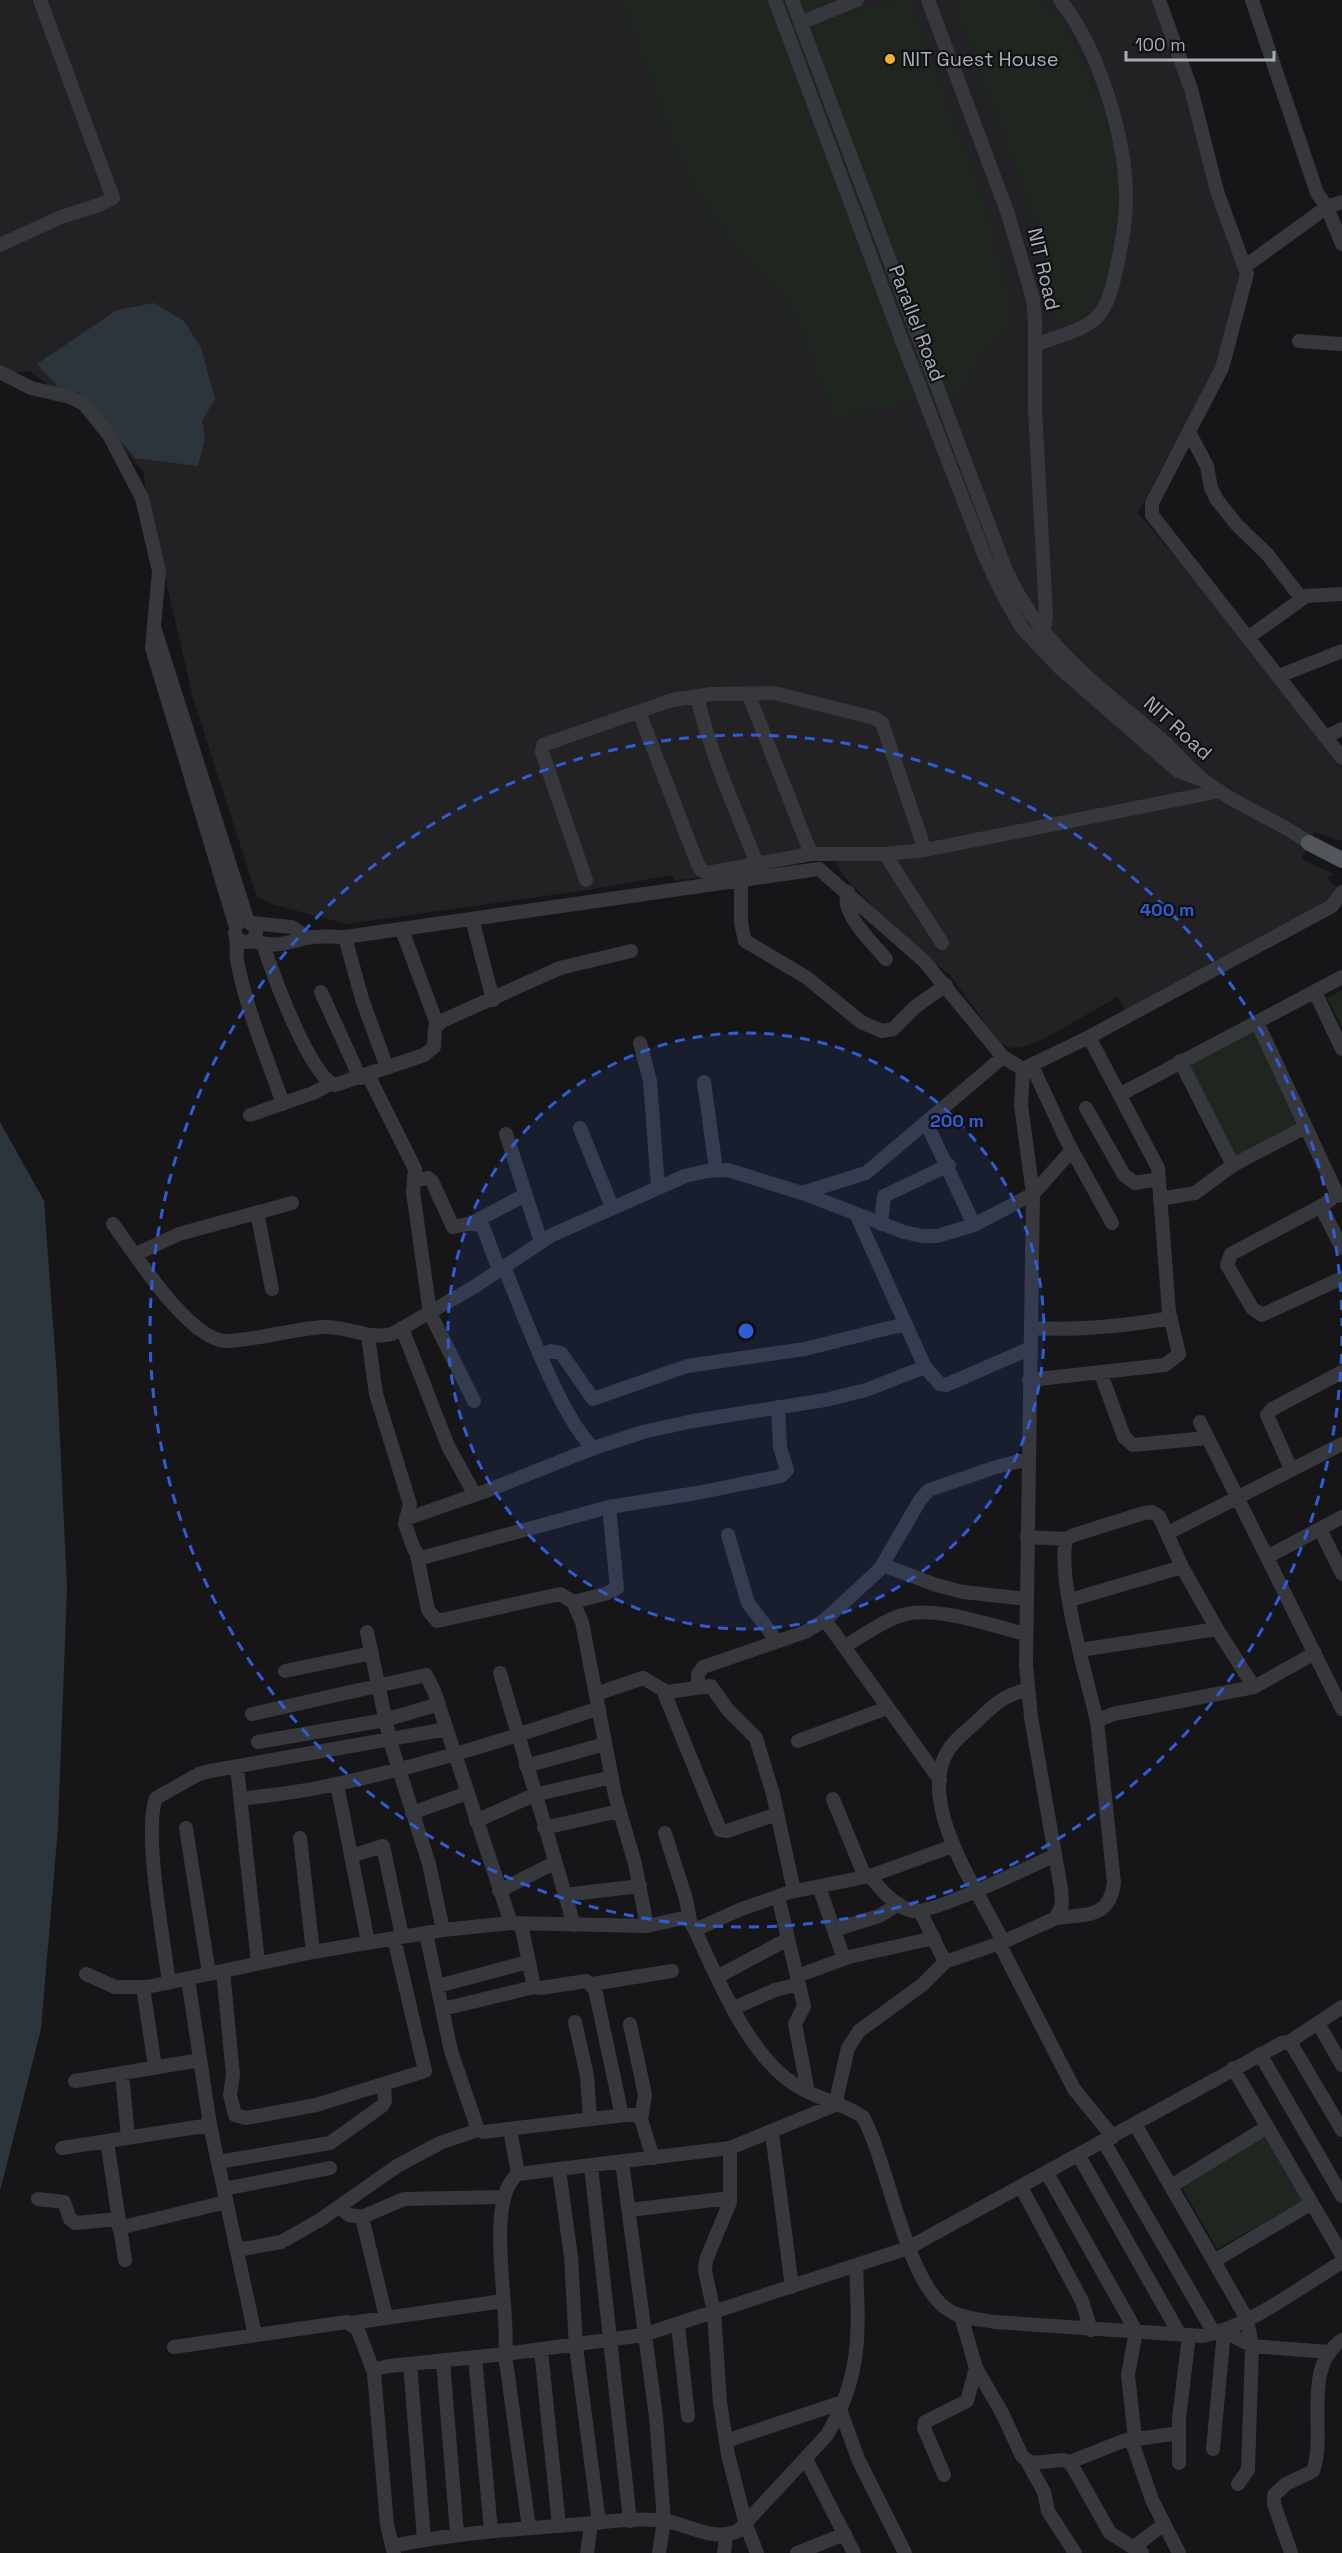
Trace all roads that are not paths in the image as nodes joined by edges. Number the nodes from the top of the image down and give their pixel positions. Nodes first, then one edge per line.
1 (40, 0) edge
2 (775, 0) edge
3 (792, 0) edge
4 (857, 0) edge
5 (928, 0) edge
6 (1060, 0) edge
7 (1159, 0) edge
8 (1252, 0) edge
9 (800, 23) junction
10 (1342, 202) edge
11 (1327, 207) junction
12 (1342, 244) edge
13 (0, 245) edge
14 (1244, 267) junction
15 (1299, 341) dead end
16 (1342, 344) edge
17 (1035, 345) junction
18 (0, 372) edge
19 (1190, 434) junction
20 (1342, 594) edge
21 (1302, 599) junction
22 (1044, 635) junction
23 (1249, 637) junction
24 (1041, 649) junction
25 (1342, 651) edge
26 (1279, 676) junction
27 (748, 693) junction
28 (697, 696) junction
29 (639, 712) junction
30 (1342, 729) edge
31 (1325, 736) junction
32 (1342, 758) edge
33 (1204, 781) junction
34 (1220, 791) junction
35 (1308, 843) joint
36 (926, 850) junction
37 (811, 854) junction
38 (885, 854) junction
39 (1342, 860) edge
40 (759, 870) junction
41 (741, 879) junction
42 (586, 880) dead end
43 (848, 892) junction
44 (1341, 896) edge
45 (472, 919) junction
46 (402, 930) junction
47 (248, 933) junction
48 (345, 937) junction
49 (308, 938) junction
50 (942, 943) dead end
51 (631, 951) dead end
52 (886, 959) dead end
53 (1342, 977) edge
54 (946, 985) junction
55 (321, 992) dead end
56 (1315, 992) junction
57 (493, 1000) junction
58 (1257, 1022) junction
59 (437, 1024) junction
60 (1089, 1037) junction
61 (640, 1043) dead end
62 (1342, 1049) edge
63 (1003, 1057) junction
64 (1179, 1061) junction
65 (387, 1068) junction
66 (1027, 1068) junction
67 (364, 1076) junction
68 (704, 1082) dead end
69 (330, 1084) junction
70 (1121, 1094) junction
71 (283, 1104) junction
72 (1086, 1108) dead end
73 (250, 1115) dead end
74 (926, 1122) junction
75 (580, 1128) dead end
76 (1304, 1128) junction
77 (506, 1134) dead end
78 (1072, 1150) junction
79 (1233, 1164) junction
80 (949, 1165) junction
81 (716, 1170) junction
82 (1159, 1179) junction
83 (416, 1180) junction
84 (658, 1187) junction
85 (802, 1193) junction
86 (1033, 1194) junction
87 (525, 1195) junction
88 (1340, 1195) edge
89 (1160, 1199) junction
90 (292, 1203) dead end
91 (1323, 1205) junction
92 (612, 1207) junction
93 (257, 1212) junction
94 (857, 1216) junction
95 (472, 1223) junction
96 (1112, 1223) dead end
97 (112, 1224) dead end
98 (881, 1224) junction
99 (974, 1225) junction
100 (541, 1242) junction
101 (1342, 1248) edge
102 (136, 1254) junction
103 (501, 1269) junction
104 (1342, 1278) edge
105 (272, 1289) dead end
106 (430, 1313) junction
107 (1171, 1318) junction
108 (905, 1324) junction
109 (402, 1328) junction
110 (1031, 1328) junction
111 (368, 1335) junction
112 (1031, 1348) junction
113 (541, 1355) junction
114 (925, 1367) junction
115 (1342, 1372) edge
116 (1101, 1374) junction
117 (1029, 1380) junction
118 (474, 1401) dead end
119 (778, 1407) junction
120 (1200, 1422) dead end
121 (1207, 1438) junction
122 (1342, 1444) edge
123 (594, 1448) junction
124 (1028, 1459) junction
125 (1291, 1469) junction
126 (475, 1495) junction
127 (1236, 1496) junction
128 (609, 1507) junction
129 (1342, 1517) edge
130 (406, 1519) junction
131 (1320, 1529) junction
132 (1168, 1533) junction
133 (728, 1535) dead end
134 (1027, 1536) junction
135 (1066, 1539) junction
136 (417, 1555) junction
137 (1266, 1557) junction
138 (883, 1565) junction
139 (1182, 1567) junction
140 (1342, 1574) edge
141 (1027, 1599) junction
142 (1070, 1600) junction
143 (573, 1602) junction
144 (825, 1620) junction
145 (1216, 1629) junction
146 (367, 1632) dead end
147 (1026, 1634) junction
148 (777, 1641) junction
149 (845, 1647) junction
150 (1080, 1650) junction
151 (372, 1653) junction
152 (1315, 1653) junction
153 (285, 1671) dead end
154 (500, 1673) dead end
155 (698, 1685) junction
156 (378, 1686) junction
157 (1254, 1687) junction
158 (663, 1690) junction
159 (1027, 1690) junction
160 (596, 1694) junction
161 (439, 1704) junction
162 (599, 1708) junction
163 (887, 1708) junction
164 (1342, 1709) edge
165 (252, 1714) dead end
166 (385, 1720) junction
167 (1097, 1721) junction
168 (447, 1729) junction
169 (518, 1735) junction
170 (390, 1741) junction
171 (798, 1741) dead end
172 (258, 1742) dead end
173 (605, 1744) junction
174 (455, 1756) junction
175 (526, 1766) junction
176 (237, 1767) junction
177 (399, 1770) junction
178 (612, 1777) junction
179 (940, 1780) junction
180 (337, 1784) junction
181 (467, 1793) junction
182 (534, 1795) junction
183 (241, 1799) junction
184 (833, 1799) dead end
185 (620, 1811) junction
186 (412, 1813) junction
187 (777, 1814) junction
188 (476, 1821) junction
189 (186, 1828) dead end
190 (544, 1828) junction
191 (665, 1833) dead end
192 (300, 1838) dead end
193 (953, 1846) junction
194 (1055, 1855) junction
195 (351, 1856) junction
196 (554, 1863) junction
197 (867, 1877) junction
198 (640, 1886) junction
199 (819, 1887) junction
200 (978, 1890) junction
201 (499, 1891) junction
202 (794, 1891) junction
203 (564, 1894) junction
204 (778, 1896) junction
205 (899, 1904) junction
206 (920, 1911) junction
207 (1056, 1918) junction
208 (516, 1923) junction
209 (574, 1925) junction
210 (647, 1926) junction
211 (692, 1926) junction
212 (442, 1930) junction
213 (834, 1930) junction
214 (426, 1933) junction
215 (398, 1937) junction
216 (934, 1938) junction
217 (788, 1939) junction
218 (368, 1942) junction
219 (1003, 1942) junction
220 (313, 1952) junction
221 (844, 1959) junction
222 (528, 1962) junction
223 (945, 1962) junction
224 (258, 1963) junction
225 (223, 1971) junction
226 (672, 1971) dead end
227 (86, 1974) dead end
228 (209, 1974) junction
229 (717, 1977) junction
230 (189, 1979) junction
231 (798, 1980) junction
232 (169, 1983) junction
233 (592, 1984) junction
234 (438, 1986) junction
235 (143, 1987) junction
236 (534, 1987) junction
237 (1342, 2007) edge
238 (734, 2008) junction
239 (443, 2009) junction
240 (575, 2022) dead end
241 (1318, 2023) junction
242 (630, 2024) dead end
243 (1289, 2042) junction
244 (1260, 2055) junction
245 (200, 2060) junction
246 (1342, 2065) edge
247 (155, 2067) junction
248 (1233, 2068) junction
249 (122, 2074) junction
250 (75, 2081) dead end
251 (384, 2086) junction
252 (808, 2092) junction
253 (835, 2105) junction
254 (625, 2115) junction
255 (590, 2119) junction
256 (641, 2119) junction
257 (1135, 2124) junction
258 (210, 2125) junction
259 (1267, 2127) junction
260 (510, 2128) junction
261 (478, 2130) junction
262 (1342, 2130) edge
263 (772, 2133) junction
264 (128, 2137) junction
265 (1108, 2139) junction
266 (107, 2141) junction
267 (62, 2148) dead end
268 (730, 2148) junction
269 (1079, 2156) junction
270 (653, 2158) junction
271 (218, 2162) junction
272 (622, 2162) junction
273 (591, 2166) junction
274 (330, 2169) dead end
275 (559, 2170) junction
276 (1047, 2173) junction
277 (518, 2174) junction
278 (1021, 2187) junction
279 (1171, 2187) junction
280 (225, 2196) junction
281 (1342, 2196) edge
282 (503, 2197) junction
283 (730, 2198) junction
284 (38, 2199) dead end
285 (1311, 2203) junction
286 (339, 2207) junction
287 (629, 2210) junction
288 (362, 2217) junction
289 (119, 2223) junction
290 (908, 2248) junction
291 (237, 2250) junction
292 (1342, 2255) edge
293 (125, 2260) dead end
294 (1214, 2260) junction
295 (1342, 2262) edge
296 (856, 2266) junction
297 (792, 2288) junction
298 (503, 2301) junction
299 (714, 2312) junction
300 (386, 2316) junction
301 (962, 2316) junction
302 (1247, 2319) junction
303 (351, 2323) junction
304 (678, 2325) junction
305 (1091, 2330) junction
306 (1136, 2331) junction
307 (1219, 2332) junction
308 (255, 2335) junction
309 (644, 2335) junction
310 (1185, 2335) junction
311 (1342, 2340) edge
312 (611, 2341) junction
313 (576, 2346) junction
314 (1252, 2346) junction
315 (174, 2347) dead end
316 (541, 2350) junction
317 (1329, 2352) junction
318 (506, 2354) junction
319 (475, 2357) junction
320 (443, 2361) junction
321 (410, 2364) junction
322 (976, 2368) junction
323 (374, 2373) junction
324 (842, 2405) junction
325 (688, 2416) dead end
326 (1179, 2433) junction
327 (1133, 2439) junction
328 (726, 2441) junction
329 (1213, 2449) dead end
330 (806, 2458) junction
331 (1027, 2461) junction
332 (1070, 2462) junction
333 (1179, 2463) dead end
334 (944, 2475) dead end
335 (1238, 2484) dead end
336 (630, 2521) junction
337 (664, 2521) junction
338 (595, 2523) junction
339 (1164, 2524) junction
340 (746, 2525) junction
341 (559, 2526) junction
342 (529, 2528) junction
343 (491, 2530) junction
344 (457, 2533) junction
345 (845, 2534) junction
346 (726, 2536) junction
347 (424, 2539) junction
348 (393, 2549) edge
349 (1138, 2550) edge
350 (587, 2553) edge
351 (659, 2553) edge
352 (724, 2553) edge
353 (757, 2553) edge
354 (797, 2553) edge
355 (854, 2553) edge
356 (905, 2553) edge
357 (1076, 2553) edge
358 (1179, 2553) edge
359 (1291, 2553) edge

1 - 13 street
2 - 24 street, Parallel Road
3 - 9 street, Parallel Road
4 - 9 street
5 - 17 street, NIT Road
6 - 17 street
7 - 14 street
8 - 11 street
9 - 22 street, Parallel Road
10 - 11 street
11 - 12 street
11 - 14 street
14 - 19 street
15 - 16 street
17 - 22 street, NIT Road
18 - 47 street
19 - 21 street
19 - 23 street
20 - 21 street
21 - 23 street
22 - 24 street, NIT Road
22 - 33 street, NIT Road
23 - 26 street
24 - 33 street, NIT Road
25 - 26 street
26 - 31 street
27 - 28 street
27 - 36 street
27 - 37 street
28 - 29 street
28 - 40 street
29 - 40 street
29 - 42 street
30 - 31 street
31 - 32 street
33 - 34 street, NIT Road
34 - 35 street, NIT Road
34 - 36 street
35 - 39 main road, NIT Road
36 - 38 street
37 - 38 street
37 - 40 street
38 - 50 street
40 - 41 street
40 - 43 street
41 - 45 street
41 - 54 street
43 - 52 street
43 - 54 street
44 - 60 street
45 - 46 street
45 - 57 street
46 - 48 street
46 - 59 street
47 - 49 street
47 - 49 street
47 - 69 street
47 - 71 street
48 - 49 street
48 - 65 street
51 - 57 street
53 - 56 street
54 - 63 street
55 - 67 street
56 - 58 street
56 - 62 street
57 - 59 street
58 - 64 street
58 - 76 street
59 - 65 street
60 - 66 street
60 - 70 street
61 - 84 street
63 - 66 street
63 - 74 street
64 - 70 street
64 - 79 street
65 - 67 street
66 - 78 street
66 - 86 street
67 - 69 street
67 - 83 street
68 - 81 street
69 - 71 street
70 - 82 street
71 - 73 street
72 - 82 street
74 - 80 street
74 - 85 street
75 - 92 street
76 - 79 street
76 - 88 street
77 - 87 street
78 - 86 street
78 - 96 street
79 - 89 street
80 - 98 street
80 - 99 street
81 - 84 street
81 - 85 street
82 - 89 street
83 - 95 street
83 - 106 street
84 - 92 street
85 - 94 street
86 - 99 street
86 - 110 street
87 - 95 street
87 - 100 street
88 - 91 street
89 - 107 street
90 - 93 street
91 - 101 street
91 - 104 street
92 - 100 street
93 - 102 street
93 - 105 street
94 - 98 street
94 - 108 street
95 - 103 street
97 - 102 street
98 - 99 street
100 - 103 street
102 - 111 street
103 - 106 street
103 - 113 street
106 - 109 street
106 - 118 street
107 - 110 street
107 - 116 street
108 - 113 street
108 - 114 street
109 - 111 street
109 - 126 street
110 - 112 street
111 - 130 street
112 - 114 street
112 - 117 street
113 - 123 street
114 - 119 street
115 - 125 street
116 - 117 street
116 - 121 street
117 - 124 street
119 - 123 street
119 - 128 street
120 - 121 street
121 - 127 street
122 - 125 street
123 - 126 street
124 - 134 street
124 - 138 street
125 - 127 street
126 - 130 street
127 - 132 street
127 - 137 street
128 - 136 street
128 - 143 street
129 - 131 street
130 - 136 street
131 - 137 street
131 - 140 street
132 - 135 street
132 - 139 street
133 - 148 street
134 - 135 street
134 - 141 street
135 - 142 street
136 - 143 street
137 - 152 street
138 - 141 street
138 - 144 street
139 - 142 street
139 - 145 street
141 - 147 street
142 - 150 street
143 - 160 street
144 - 148 street
144 - 149 street
145 - 150 street
145 - 157 street
146 - 151 street
147 - 149 street
147 - 159 street
148 - 155 street
149 - 163 street
150 - 167 street
151 - 153 street
151 - 156 street
152 - 157 street
152 - 164 street
154 - 169 street
155 - 158 street
155 - 187 street
156 - 161 street
156 - 165 street
156 - 166 street
157 - 167 street
158 - 160 street
158 - 187 street
159 - 179 street
159 - 194 street
160 - 162 street
161 - 166 street
161 - 168 street
162 - 169 street
162 - 173 street
163 - 171 street
163 - 179 street
166 - 170 street
166 - 172 street
167 - 207 street
168 - 170 street
168 - 174 street
169 - 174 street
169 - 175 street
170 - 176 street
170 - 177 street
173 - 175 street
173 - 178 street
174 - 177 street
174 - 181 street
175 - 182 street
176 - 183 street
176 - 232 street
177 - 180 street
177 - 186 street
178 - 182 street
178 - 185 street
179 - 193 street
180 - 183 street
180 - 195 street
181 - 186 street
181 - 188 street
182 - 188 street
182 - 190 street
183 - 224 street
184 - 197 street
185 - 190 street
185 - 198 street
186 - 212 street
187 - 202 street
188 - 201 street
189 - 228 street
190 - 196 street
191 - 211 street
192 - 220 street
193 - 197 street
193 - 200 street
194 - 200 street
194 - 207 street
195 - 215 street
195 - 218 street
196 - 201 street
196 - 203 street
197 - 199 street
197 - 205 street
198 - 203 street
198 - 210 street
199 - 202 street
199 - 213 street
200 - 206 street
200 - 219 street
201 - 208 street
202 - 204 street
203 - 209 street
204 - 211 street
204 - 217 street
205 - 206 street
205 - 213 street
206 - 216 street
207 - 219 street
208 - 209 street
208 - 212 street
208 - 222 street
209 - 210 street
210 - 211 street
211 - 229 street
212 - 214 street
213 - 221 street
214 - 215 street
214 - 234 street
215 - 218 street
215 - 251 street
216 - 221 street
216 - 223 street
217 - 229 street
217 - 231 street
218 - 220 street
219 - 223 street
219 - 265 street
220 - 224 street
221 - 231 street
222 - 234 street
222 - 236 street
223 - 253 street
224 - 225 street
225 - 228 street
225 - 251 street
226 - 233 street
227 - 235 street
228 - 230 street
229 - 238 street
230 - 232 street
230 - 245 street
231 - 238 street
231 - 252 street
232 - 235 street
233 - 236 street
233 - 254 street
234 - 239 street
235 - 247 street
236 - 239 street
237 - 241 street
238 - 252 street
239 - 261 street
240 - 255 street
241 - 243 street
241 - 246 street
242 - 256 street
243 - 244 street
243 - 262 street
244 - 248 street
244 - 281 street
245 - 247 street
245 - 258 street
247 - 249 street
248 - 257 street
248 - 259 street
249 - 250 street
249 - 264 street
251 - 271 street
252 - 253 street
253 - 263 street
253 - 290 street
254 - 255 street
254 - 256 street
255 - 260 street
256 - 270 street
257 - 265 street
257 - 279 street
258 - 264 street
258 - 271 street
259 - 279 street
259 - 285 street
260 - 261 street
260 - 277 street
261 - 286 street
263 - 268 street
263 - 297 street
264 - 266 street
265 - 269 street
265 - 307 street
266 - 267 street
266 - 289 street
268 - 270 street
268 - 283 street
269 - 276 street
269 - 310 street
270 - 272 street
271 - 280 street
272 - 273 street
272 - 287 street
273 - 275 street
273 - 312 street
274 - 280 street
275 - 277 street
275 - 313 street
276 - 278 street
276 - 306 street
277 - 282 street
278 - 290 street
278 - 305 street
279 - 294 street
280 - 289 street
280 - 291 street
282 - 288 street
282 - 298 street
283 - 287 street
283 - 299 street
284 - 289 street
285 - 292 street
285 - 294 street
286 - 288 street
286 - 291 street
287 - 309 street
288 - 300 street
289 - 293 street
290 - 296 street
290 - 301 street
291 - 308 street
294 - 302 street
295 - 302 street
296 - 297 street
296 - 324 street
297 - 299 street
298 - 300 street
298 - 318 street
299 - 304 street
299 - 328 street
300 - 303 street
301 - 305 street
301 - 322 street
302 - 307 street
302 - 314 street
303 - 308 street
303 - 323 street
304 - 309 street
304 - 325 street
305 - 306 street
306 - 310 street
306 - 327 street
307 - 310 street
307 - 314 street
307 - 329 street
308 - 315 street
309 - 312 street
309 - 337 street
310 - 326 street
311 - 317 street
312 - 313 street
312 - 336 street
313 - 316 street
313 - 338 street
314 - 317 street
314 - 335 street
316 - 318 street
316 - 341 street
317 - 359 street
318 - 319 street
318 - 342 street
319 - 320 street
319 - 343 street
320 - 321 street
320 - 344 street
321 - 323 street
321 - 347 street
322 - 331 street
322 - 334 street
323 - 348 street
324 - 328 street
324 - 330 street
324 - 356 street
326 - 327 street
326 - 333 street
327 - 332 street
327 - 339 street
328 - 340 street
330 - 340 street
330 - 345 street
331 - 332 street
331 - 357 street
332 - 349 street
336 - 337 street
336 - 338 street
337 - 346 street
337 - 351 street
338 - 341 street
338 - 350 street
339 - 349 street
339 - 358 street
340 - 346 street
340 - 353 street
341 - 342 street
342 - 343 street
343 - 344 street
344 - 347 street
345 - 354 street
345 - 355 street
346 - 352 street
347 - 348 street

